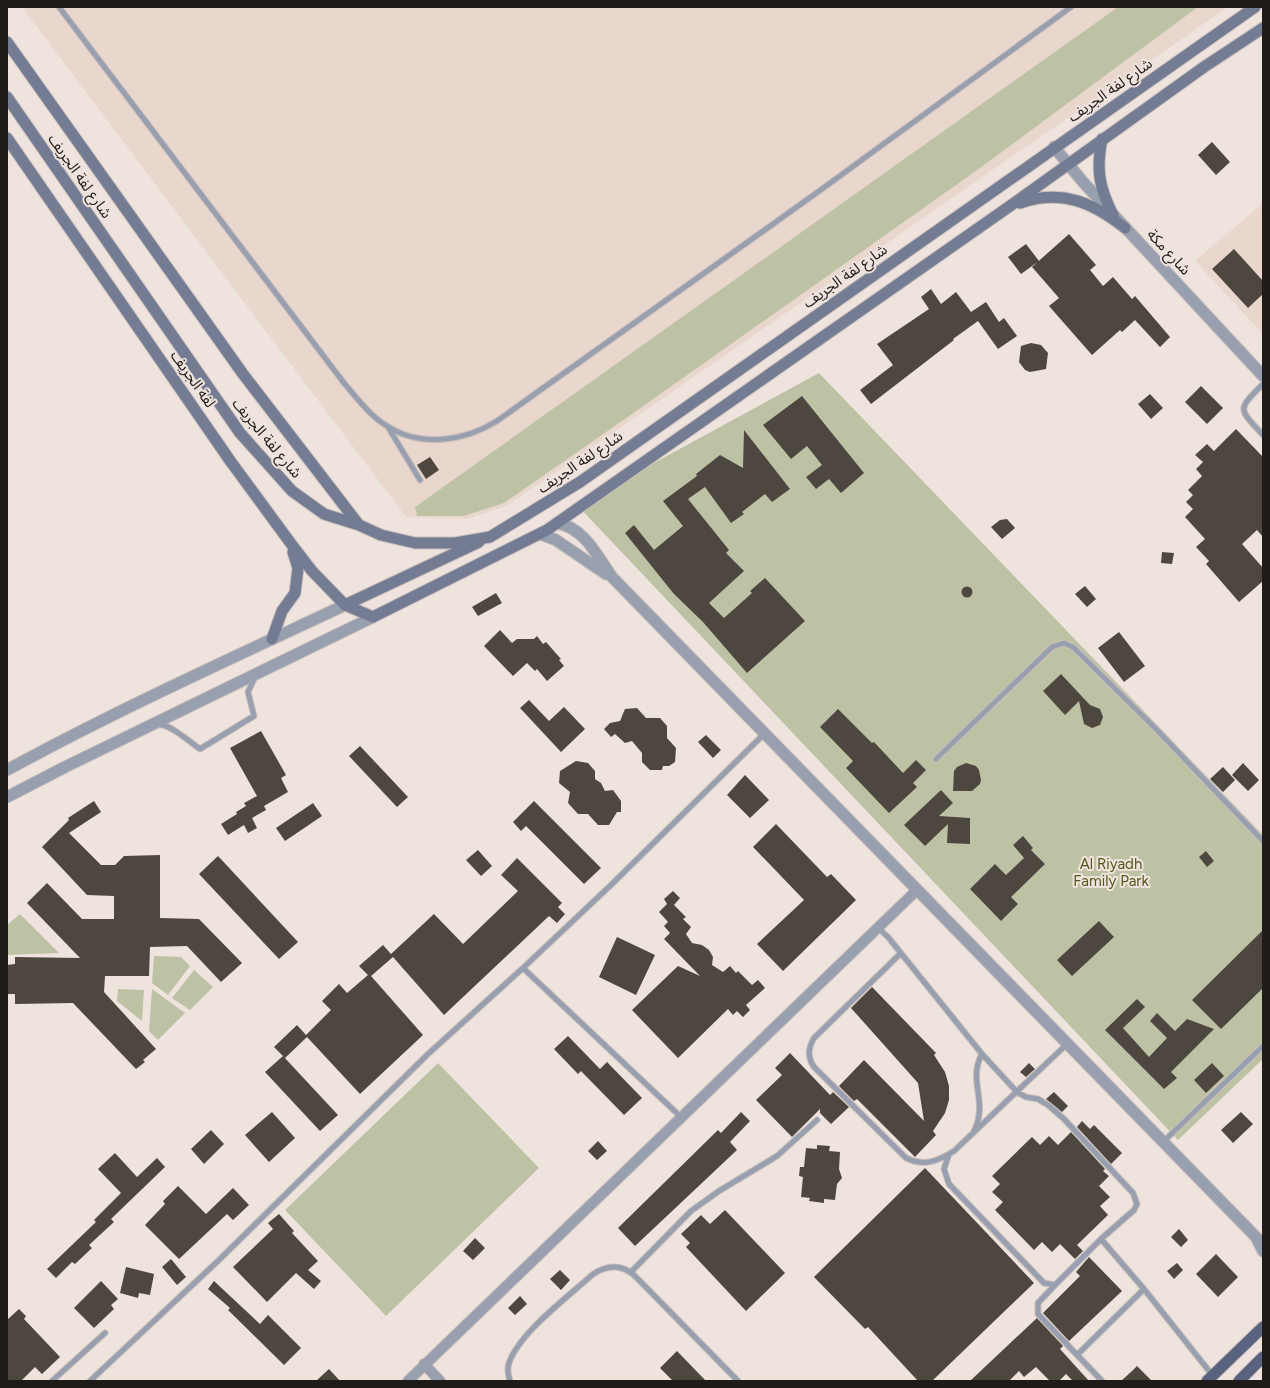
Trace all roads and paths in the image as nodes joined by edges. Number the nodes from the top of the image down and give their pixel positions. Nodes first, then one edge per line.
1 (59, 7) edge
2 (1071, 7) edge
3 (1256, 7) edge
4 (1263, 28) edge
5 (7, 42) edge
6 (7, 97) edge
7 (7, 138) edge
8 (1102, 139) junction
9 (1054, 147) junction
10 (1068, 164) junction
11 (1010, 206) junction
12 (1114, 215) junction
13 (1125, 228) junction
14 (1263, 376) edge
15 (1263, 384) edge
16 (387, 426) junction
17 (1263, 435) edge
18 (420, 480) dead end
19 (557, 523) junction
20 (359, 525) junction
21 (540, 534) junction
22 (490, 537) junction
23 (292, 545) junction
24 (612, 577) junction
25 (345, 605) junction
26 (373, 617) junction
27 (272, 639) junction
28 (257, 672) junction
29 (154, 723) junction
30 (764, 734) junction
31 (936, 759) dead end
32 (7, 770) edge
33 (7, 797) edge
34 (1263, 841) edge
35 (917, 890) junction
36 (878, 928) junction
37 (900, 954) junction
38 (523, 968) junction
39 (1067, 1044) junction
40 (1263, 1046) edge
41 (982, 1054) junction
42 (1017, 1092) junction
43 (682, 1118) junction
44 (817, 1120) dead end
45 (973, 1133) junction
46 (1163, 1142) junction
47 (949, 1154) junction
48 (1101, 1239) junction
49 (1259, 1239) edge
50 (1263, 1251) edge
51 (632, 1272) junction
52 (1055, 1285) junction
53 (1144, 1289) junction
54 (1263, 1327) edge
55 (106, 1333) dead end
56 (1077, 1355) junction
57 (1263, 1357) edge
58 (424, 1364) junction
59 (1210, 1378) edge
60 (52, 1381) edge
61 (90, 1381) edge
62 (408, 1381) edge
63 (440, 1381) edge
64 (510, 1381) edge
65 (738, 1381) edge
66 (1102, 1381) edge
67 (1239, 1381) edge

1 - 16 lane
2 - 16 lane
3 - 9 main road, شارع لفة الجريف
4 - 8 main road
5 - 20 main road
6 - 20 main road, شارع لفة الجريف
7 - 23 main road, لفة الجريف
8 - 10 main road
8 - 12 main road
9 - 10 street, شارع مكة
9 - 22 main road, شارع لفة الجريف
10 - 11 main road
10 - 12 street, شارع مكة
11 - 13 main road
11 - 19 main road
12 - 13 street, شارع مكة
13 - 14 street, شارع مكة
15 - 17 lane
16 - 18 lane
19 - 21 main road
19 - 24 street
20 - 22 main road, شارع لفة الجريف
21 - 24 street
21 - 26 main road
22 - 25 main road
23 - 25 main road, لفة الجريف
23 - 27 main road
24 - 30 street
25 - 26 main road, لفة الجريف
25 - 27 street
26 - 28 street
27 - 32 street
28 - 29 street
28 - 29 lane
29 - 33 street
30 - 35 street
30 - 38 lane
31 - 34 lane
35 - 36 street
35 - 39 street
36 - 37 lane
36 - 43 street
37 - 41 lane
37 - 47 lane
38 - 43 lane
38 - 61 lane
39 - 42 lane
39 - 46 street
40 - 46 lane
41 - 42 lane
41 - 45 lane
42 - 45 lane
42 - 48 lane
43 - 58 street
44 - 51 lane
45 - 47 lane
46 - 49 street
47 - 52 lane
48 - 52 lane
48 - 53 lane
49 - 50 street
51 - 64 lane
51 - 65 lane
52 - 56 lane
53 - 56 lane
53 - 59 lane
54 - 59 main road
55 - 60 lane
56 - 66 lane
57 - 67 main road
58 - 62 street
58 - 63 street

